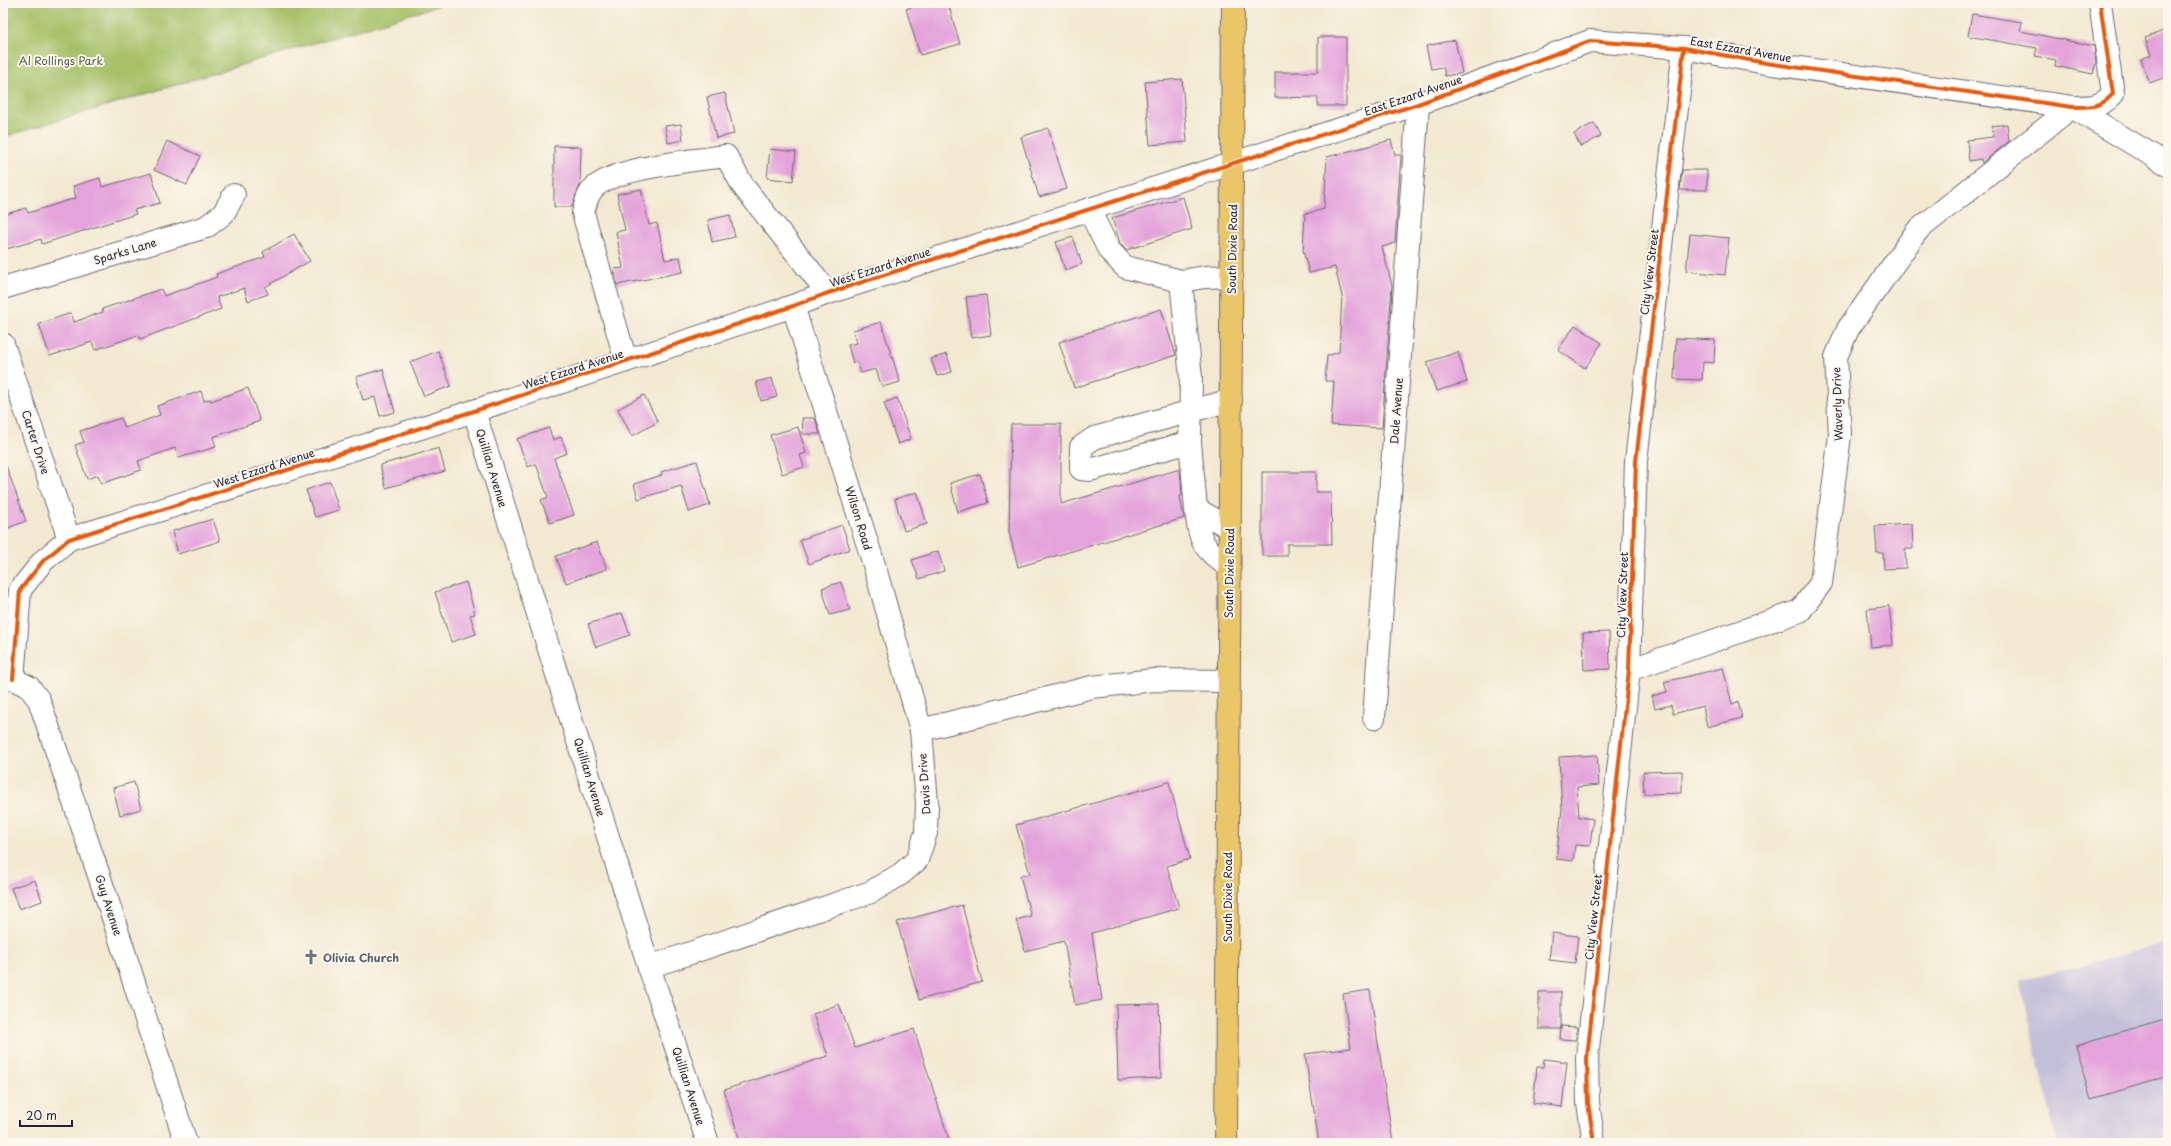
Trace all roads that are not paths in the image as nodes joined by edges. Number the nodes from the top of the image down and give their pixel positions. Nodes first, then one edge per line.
1 (1233, 3) edge
2 (2100, 3) edge
3 (1684, 48) junction
4 (1418, 104) junction
5 (2072, 107) junction
6 (2165, 163) dead end
7 (1233, 164) junction
8 (234, 195) dead end
9 (1089, 210) junction
10 (1232, 276) junction
11 (1181, 280) junction
12 (3, 288) edge
13 (828, 293) junction
14 (793, 306) junction
15 (3, 344) edge
16 (626, 361) junction
17 (1231, 400) junction
18 (474, 411) junction
19 (1190, 411) junction
20 (1190, 442) junction
21 (1196, 509) junction
22 (1230, 528) junction
23 (70, 540) junction
24 (1229, 567) junction
25 (1629, 670) junction
26 (1228, 681) junction
27 (8, 685) edge
28 (1374, 718) dead end
29 (921, 730) junction
30 (650, 968) junction
31 (186, 1143) edge
32 (708, 1143) edge
33 (1226, 1143) edge
34 (1594, 1143) edge

1 - 7 main road, South Dixie Road
2 - 5 street
3 - 4 street, East Ezzard Avenue
3 - 5 street, East Ezzard Avenue
3 - 25 street, City View Street
4 - 7 street, East Ezzard Avenue
4 - 28 street, Dale Avenue
5 - 6 street
5 - 25 street, Waverly Drive
7 - 9 street, West Ezzard Avenue
7 - 10 main road, South Dixie Road
8 - 12 street, Sparks Lane
9 - 11 street
9 - 13 street, West Ezzard Avenue
10 - 11 street
10 - 17 main road, South Dixie Road
11 - 19 street
13 - 14 street, West Ezzard Avenue
13 - 16 street
14 - 16 street, West Ezzard Avenue
14 - 29 street, Wilson Road
15 - 23 street, Carter Drive
16 - 18 street, West Ezzard Avenue
17 - 19 street
17 - 22 main road, South Dixie Road
18 - 23 street, West Ezzard Avenue
18 - 30 street, Quillian Avenue
19 - 20 street
19 - 20 street
20 - 21 street
21 - 22 street
21 - 24 street
22 - 24 main road, South Dixie Road
23 - 27 street, West Ezzard Avenue
24 - 26 main road, South Dixie Road
25 - 34 street, City View Street
26 - 29 street
26 - 33 main road, South Dixie Road
27 - 31 street, Guy Avenue
29 - 30 street, Davis Drive
30 - 32 street, Quillian Avenue

